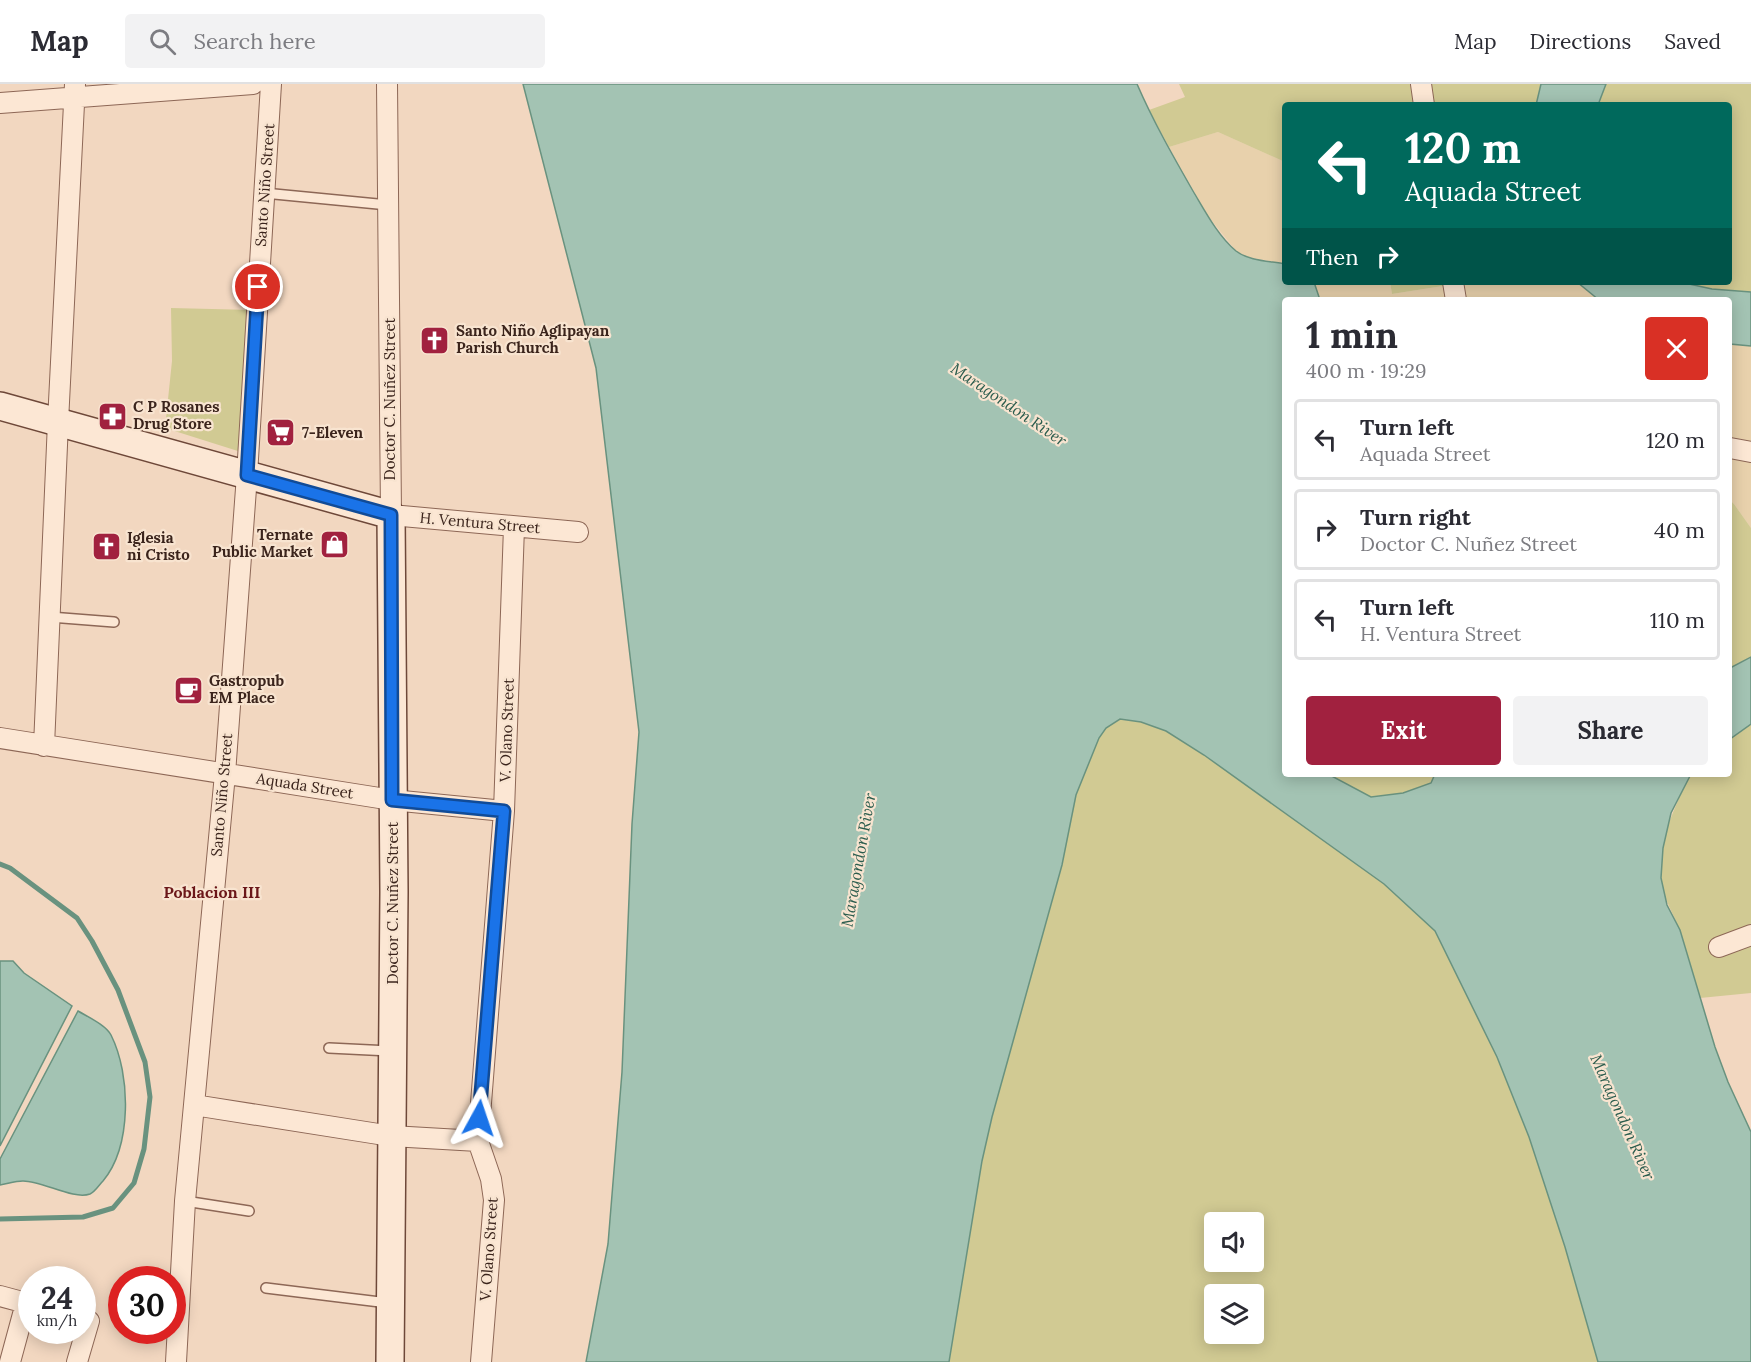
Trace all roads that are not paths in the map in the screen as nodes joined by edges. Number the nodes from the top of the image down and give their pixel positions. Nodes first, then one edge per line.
1 (253, 84) edge
2 (271, 84) edge
3 (387, 84) edge
4 (1421, 84) edge
5 (75, 91) edge
6 (1424, 102) edge
7 (0, 103) edge
8 (264, 193) junction
9 (388, 205) junction
10 (0, 406) edge
11 (58, 422) junction
12 (1732, 448) edge
13 (1751, 452) edge
14 (247, 475) junction
15 (391, 515) junction
16 (514, 526) junction
17 (579, 532) dead end
18 (50, 617) junction
19 (114, 622) dead end
20 (0, 738) edge
21 (44, 746) junction
22 (225, 774) junction
23 (392, 800) junction
24 (504, 811) junction
25 (1751, 935) edge
26 (1719, 947) dead end
27 (329, 1048) dead end
28 (392, 1051) junction
29 (194, 1105) junction
30 (392, 1136) junction
31 (478, 1142) junction
32 (185, 1201) junction
33 (249, 1211) dead end
34 (266, 1288) dead end
35 (0, 1296) edge
36 (18, 1301) edge
37 (390, 1304) junction
38 (18, 1338) edge
39 (82, 1344) edge
40 (10, 1362) edge
41 (77, 1362) edge
42 (176, 1362) edge
43 (390, 1362) edge
44 (481, 1362) edge

1 - 5 street
2 - 8 street, Santo Niño Street
3 - 9 street, Doctor C. Nuñez Street
4 - 6 street
5 - 7 street
5 - 11 street
8 - 9 lane
8 - 14 street, Santo Niño Street
9 - 15 street, Doctor C. Nuñez Street
10 - 11 main road, H. Ventura Street
11 - 14 main road, H. Ventura Street
11 - 18 street
12 - 13 street
14 - 15 main road, H. Ventura Street
14 - 22 street, Santo Niño Street
15 - 16 street, H. Ventura Street
15 - 23 main road, Doctor C. Nuñez Street
16 - 17 street, H. Ventura Street
16 - 24 street, V. Olano Street
18 - 19 lane
18 - 21 street
20 - 21 street, Aquada Street
21 - 22 street, Aquada Street
22 - 23 street, Aquada Street
22 - 29 street, Santo Niño Street
23 - 24 street, Aquada Street
23 - 28 main road, Doctor C. Nuñez Street
24 - 31 street, V. Olano Street
25 - 26 street
27 - 28 lane
28 - 30 main road, Doctor C. Nuñez Street
29 - 30 street
29 - 32 street, Santo Niño Street
30 - 31 street
30 - 37 main road, Doctor C. Nuñez Street
31 - 44 street, V. Olano Street
32 - 33 lane
32 - 42 street, Santo Niño Street
34 - 37 lane
35 - 36 street
37 - 43 main road, Doctor C. Nuñez Street
38 - 40 street
39 - 41 street

